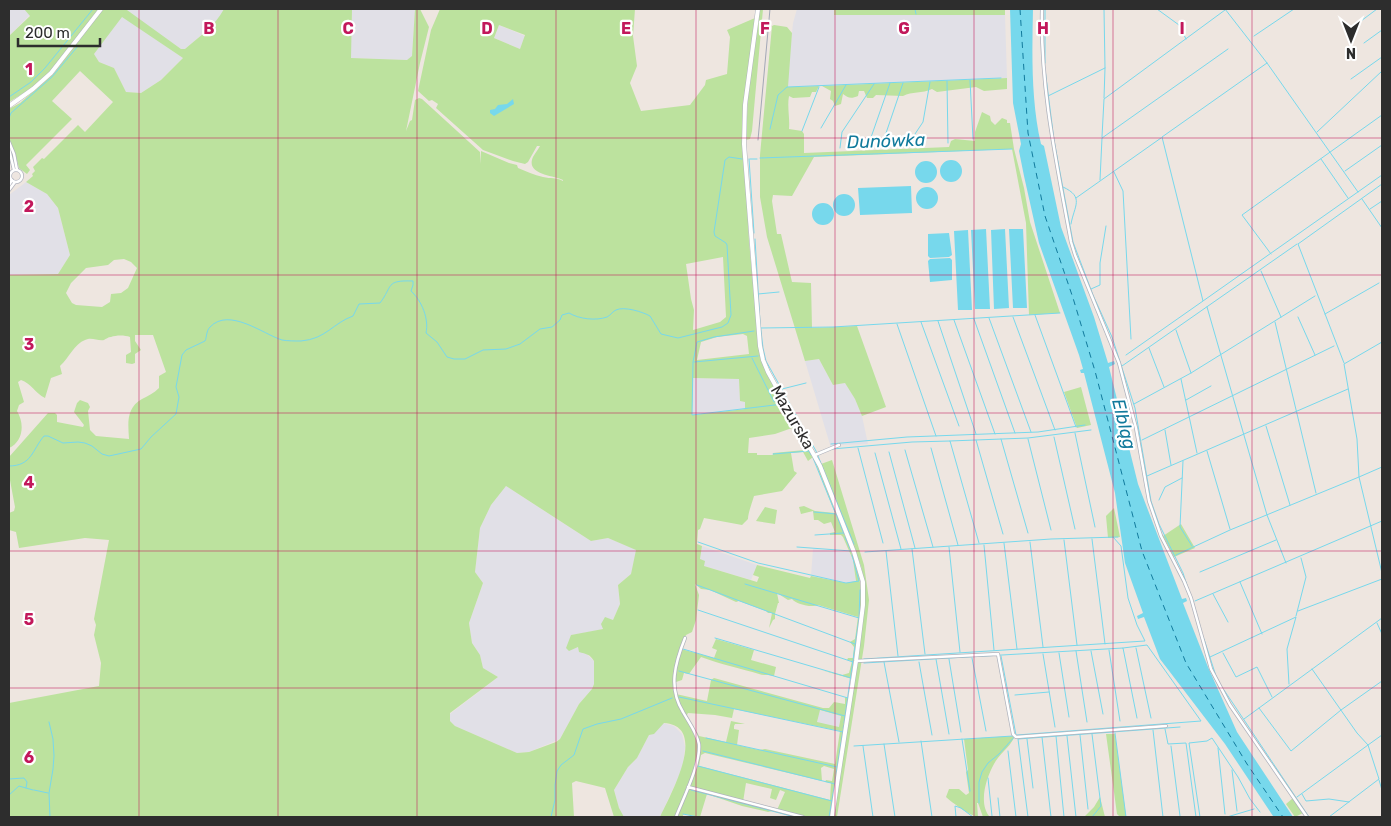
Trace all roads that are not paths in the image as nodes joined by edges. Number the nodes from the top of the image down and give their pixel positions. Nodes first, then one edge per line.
1 (101, 9) edge
2 (758, 9) edge
3 (1042, 9) edge
4 (9, 106) edge
5 (9, 142) edge
6 (9, 149) edge
7 (16, 170) junction
8 (13, 181) junction
9 (9, 185) edge
10 (9, 190) edge
11 (839, 445) dead end
12 (815, 455) junction
13 (685, 638) dead end
14 (856, 662) junction
15 (1166, 726) dead end
16 (688, 787) junction
17 (676, 817) edge
18 (803, 817) edge
19 (832, 817) edge
20 (1307, 817) edge

1 - 4 main road
2 - 12 main road, Mazurska
3 - 20 street
5 - 7 street
6 - 7 street
7 - 8 street
7 - 8 street
8 - 9 street
8 - 10 street
11 - 12 street
12 - 14 main road, Mazurska
13 - 16 street
14 - 15 street
14 - 19 main road, Mazurska
16 - 17 street
16 - 18 street

